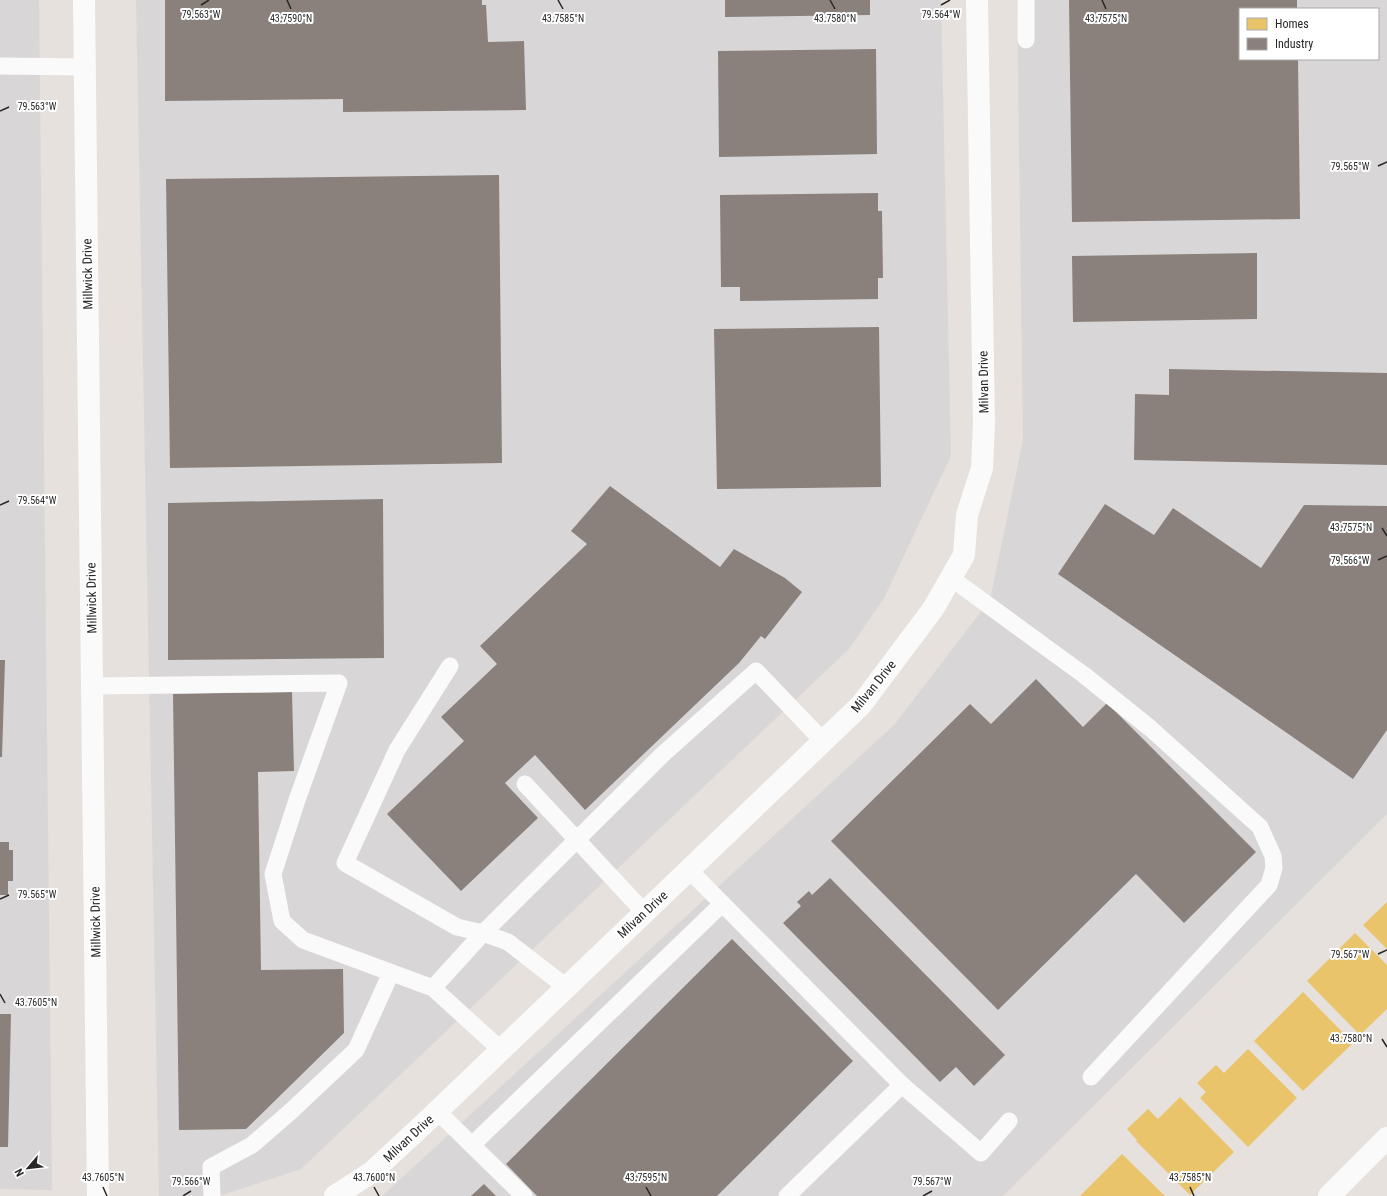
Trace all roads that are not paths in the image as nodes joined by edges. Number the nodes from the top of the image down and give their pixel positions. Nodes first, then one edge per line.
1 (84, 0) edge
2 (977, 0) edge
3 (1026, 0) edge
4 (1026, 40) dead end
5 (0, 66) edge
6 (84, 67) junction
7 (951, 578) junction
8 (450, 666) dead end
9 (92, 686) junction
10 (822, 741) junction
11 (524, 784) dead end
12 (577, 840) junction
13 (689, 870) junction
14 (722, 904) junction
15 (644, 912) junction
16 (483, 933) junction
17 (391, 973) junction
18 (566, 987) junction
19 (433, 988) junction
20 (500, 1049) junction
21 (1091, 1077) dead end
22 (902, 1085) junction
23 (437, 1111) junction
24 (1009, 1121) dead end
25 (1387, 1138) edge
26 (472, 1145) junction
27 (98, 1196) edge
28 (212, 1196) edge
29 (335, 1196) edge
30 (524, 1196) edge
31 (787, 1196) edge
32 (1329, 1196) edge

1 - 6 street, Millwick Drive
2 - 7 street, Milvan Drive
3 - 4 lane
5 - 6 lane
6 - 9 street, Millwick Drive
7 - 10 street, Milvan Drive
7 - 21 lane
8 - 16 lane
9 - 17 lane
9 - 27 street, Millwick Drive
10 - 12 lane
10 - 13 street, Milvan Drive
11 - 12 lane
12 - 15 lane
12 - 16 lane
13 - 14 lane
13 - 15 street, Milvan Drive
14 - 22 lane
14 - 26 lane
15 - 18 street, Milvan Drive
16 - 18 lane
16 - 19 lane
17 - 19 lane
17 - 28 lane
18 - 20 street, Milvan Drive
19 - 20 lane
20 - 23 street, Milvan Drive
22 - 24 lane
22 - 31 lane
23 - 26 lane
23 - 29 street, Milvan Drive
25 - 32 street
26 - 30 lane

